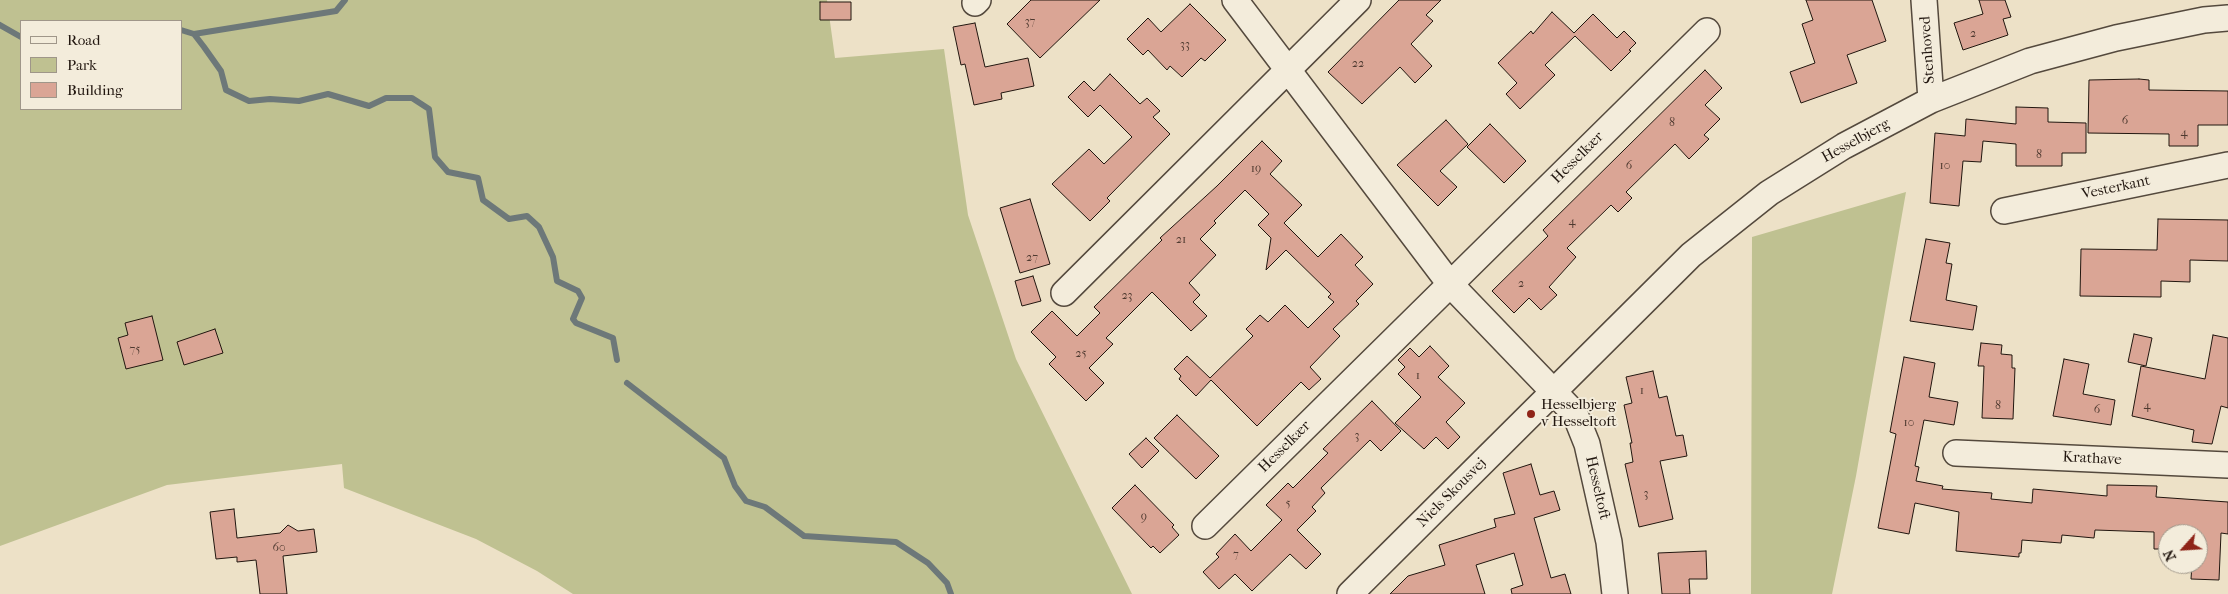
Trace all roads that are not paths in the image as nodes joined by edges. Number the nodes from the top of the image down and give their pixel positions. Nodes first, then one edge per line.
1 (1235, 0) edge
2 (1358, 0) edge
3 (1924, 0) edge
4 (2211, 13) edge
5 (1707, 31) dead end
6 (1287, 70) junction
7 (1931, 100) junction
8 (2228, 165) edge
9 (2004, 211) dead end
10 (1450, 284) junction
11 (1064, 293) dead end
12 (1554, 391) junction
13 (1956, 453) dead end
14 (2228, 465) edge
15 (1205, 526) dead end
16 (1350, 594) edge
17 (1615, 594) edge

1 - 6 street
2 - 6 street
3 - 7 street, Stenhoved
4 - 7 street, Hesselbjerg
5 - 10 street, Hesselkær
6 - 10 street
6 - 11 street
7 - 12 street, Hesselbjerg
8 - 9 street, Vesterkant
10 - 12 street
10 - 15 street, Hesselkær
12 - 16 street, Niels Skousvej
12 - 17 street, Hesseltoft
13 - 14 street, Krathave

